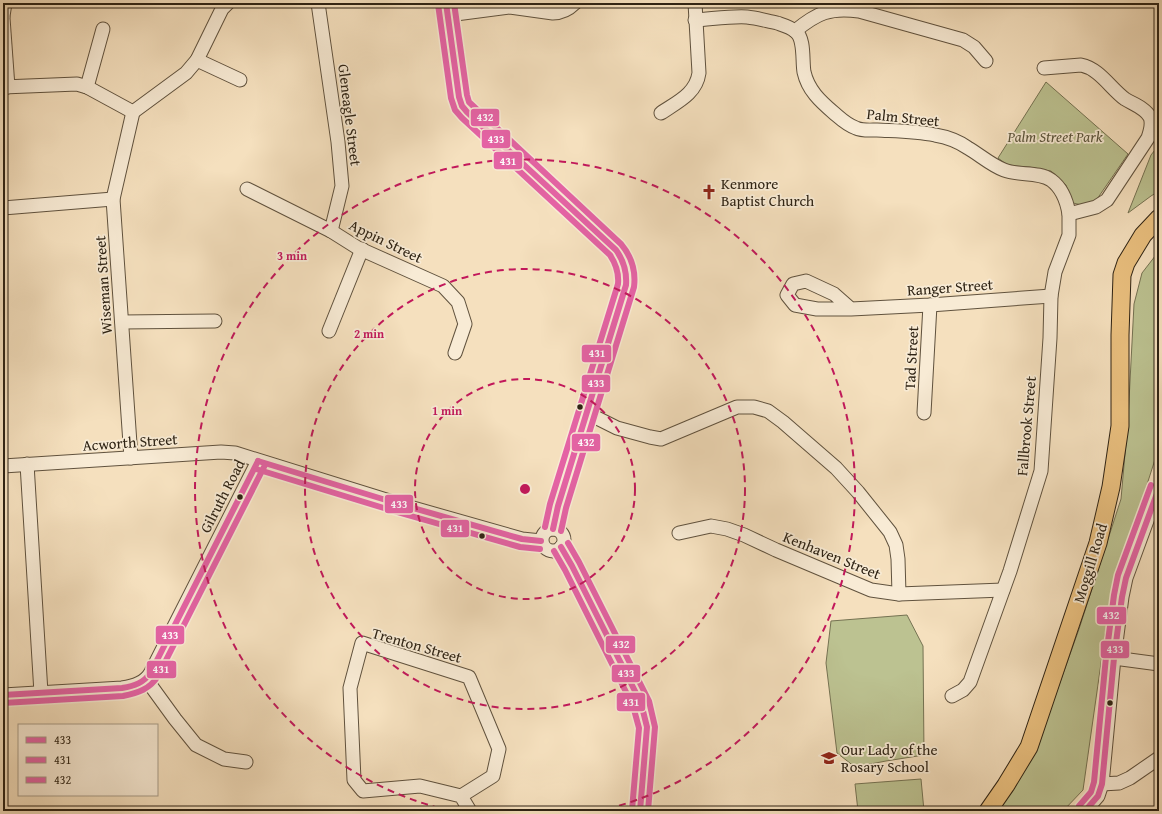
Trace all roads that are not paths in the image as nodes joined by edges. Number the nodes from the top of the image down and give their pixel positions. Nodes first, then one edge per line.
1 (5, 3) edge
2 (228, 3) edge
3 (318, 3) edge
4 (574, 3) edge
5 (695, 3) edge
6 (447, 9) edge
7 (3, 17) edge
8 (695, 20) junction
9 (103, 29) dead end
10 (795, 31) junction
11 (198, 60) junction
12 (986, 61) dead end
13 (1044, 68) dead end
14 (240, 80) dead end
15 (5, 87) edge
16 (87, 88) junction
17 (133, 112) junction
18 (661, 113) dead end
19 (247, 189) dead end
20 (113, 199) junction
21 (3, 208) edge
22 (1069, 214) junction
23 (1159, 218) edge
24 (331, 231) junction
25 (1159, 234) edge
26 (362, 249) junction
27 (1051, 296) junction
28 (1121, 296) junction
29 (930, 305) junction
30 (851, 309) dead end
31 (215, 321) dead end
32 (122, 322) junction
33 (329, 331) dead end
34 (455, 353) dead end
35 (587, 413) junction
36 (924, 413) dead end
37 (583, 428) junction
38 (617, 428) junction
39 (131, 458) junction
40 (258, 461) junction
41 (27, 464) junction
42 (3, 466) edge
43 (1159, 490) edge
44 (553, 529) junction
45 (679, 532) dead end
46 (541, 541) junction
47 (561, 547) junction
48 (1003, 590) junction
49 (899, 594) junction
50 (1114, 658) junction
51 (1159, 664) edge
52 (146, 679) junction
53 (41, 693) junction
54 (3, 695) edge
55 (952, 696) dead end
56 (1159, 758) edge
57 (246, 762) dead end
58 (1102, 784) junction
59 (461, 796) junction
60 (470, 811) edge
61 (640, 811) edge
62 (988, 811) edge
63 (1085, 811) edge

1 - 7 street
2 - 11 street
3 - 24 street, Gleneagle Street
4 - 6 street
5 - 8 street
6 - 35 street
7 - 15 street
8 - 10 street
8 - 18 street
9 - 16 street
10 - 12 street
10 - 22 street, Palm Street
11 - 14 street
11 - 17 street
13 - 22 street
15 - 16 street
16 - 17 street
17 - 20 street, Wiseman Street
19 - 24 street, Appin Street
20 - 21 street
20 - 32 street, Wiseman Street
22 - 27 street, Fallbrook Street
23 - 28 main road, Moggill Road
24 - 26 street, Appin Street
25 - 28 main road, Moggill Road
26 - 33 street
26 - 34 street, Appin Street
27 - 29 street, Ranger Street
27 - 48 street, Fallbrook Street
28 - 62 main road, Moggill Road
29 - 30 street, Ranger Street
29 - 36 street, Tad Street
31 - 32 street
32 - 39 street, Wiseman Street
35 - 37 street
35 - 38 street
37 - 38 street
37 - 44 street
38 - 49 street
39 - 40 street, Acworth Street
39 - 41 street, Acworth Street
40 - 46 street, Gilruth Road
40 - 52 street, Gilruth Road
41 - 42 street, Acworth Street
41 - 53 street
43 - 50 street
44 - 46 street
44 - 47 street
45 - 49 street, Kenhaven Street
46 - 47 street
47 - 61 street
48 - 49 street, Kenhaven Street
48 - 55 street, Fallbrook Street
50 - 51 street
50 - 58 street
52 - 53 street
52 - 57 street
53 - 54 street
56 - 58 street
58 - 63 street
59 - 59 street, Trenton Street
59 - 60 street

